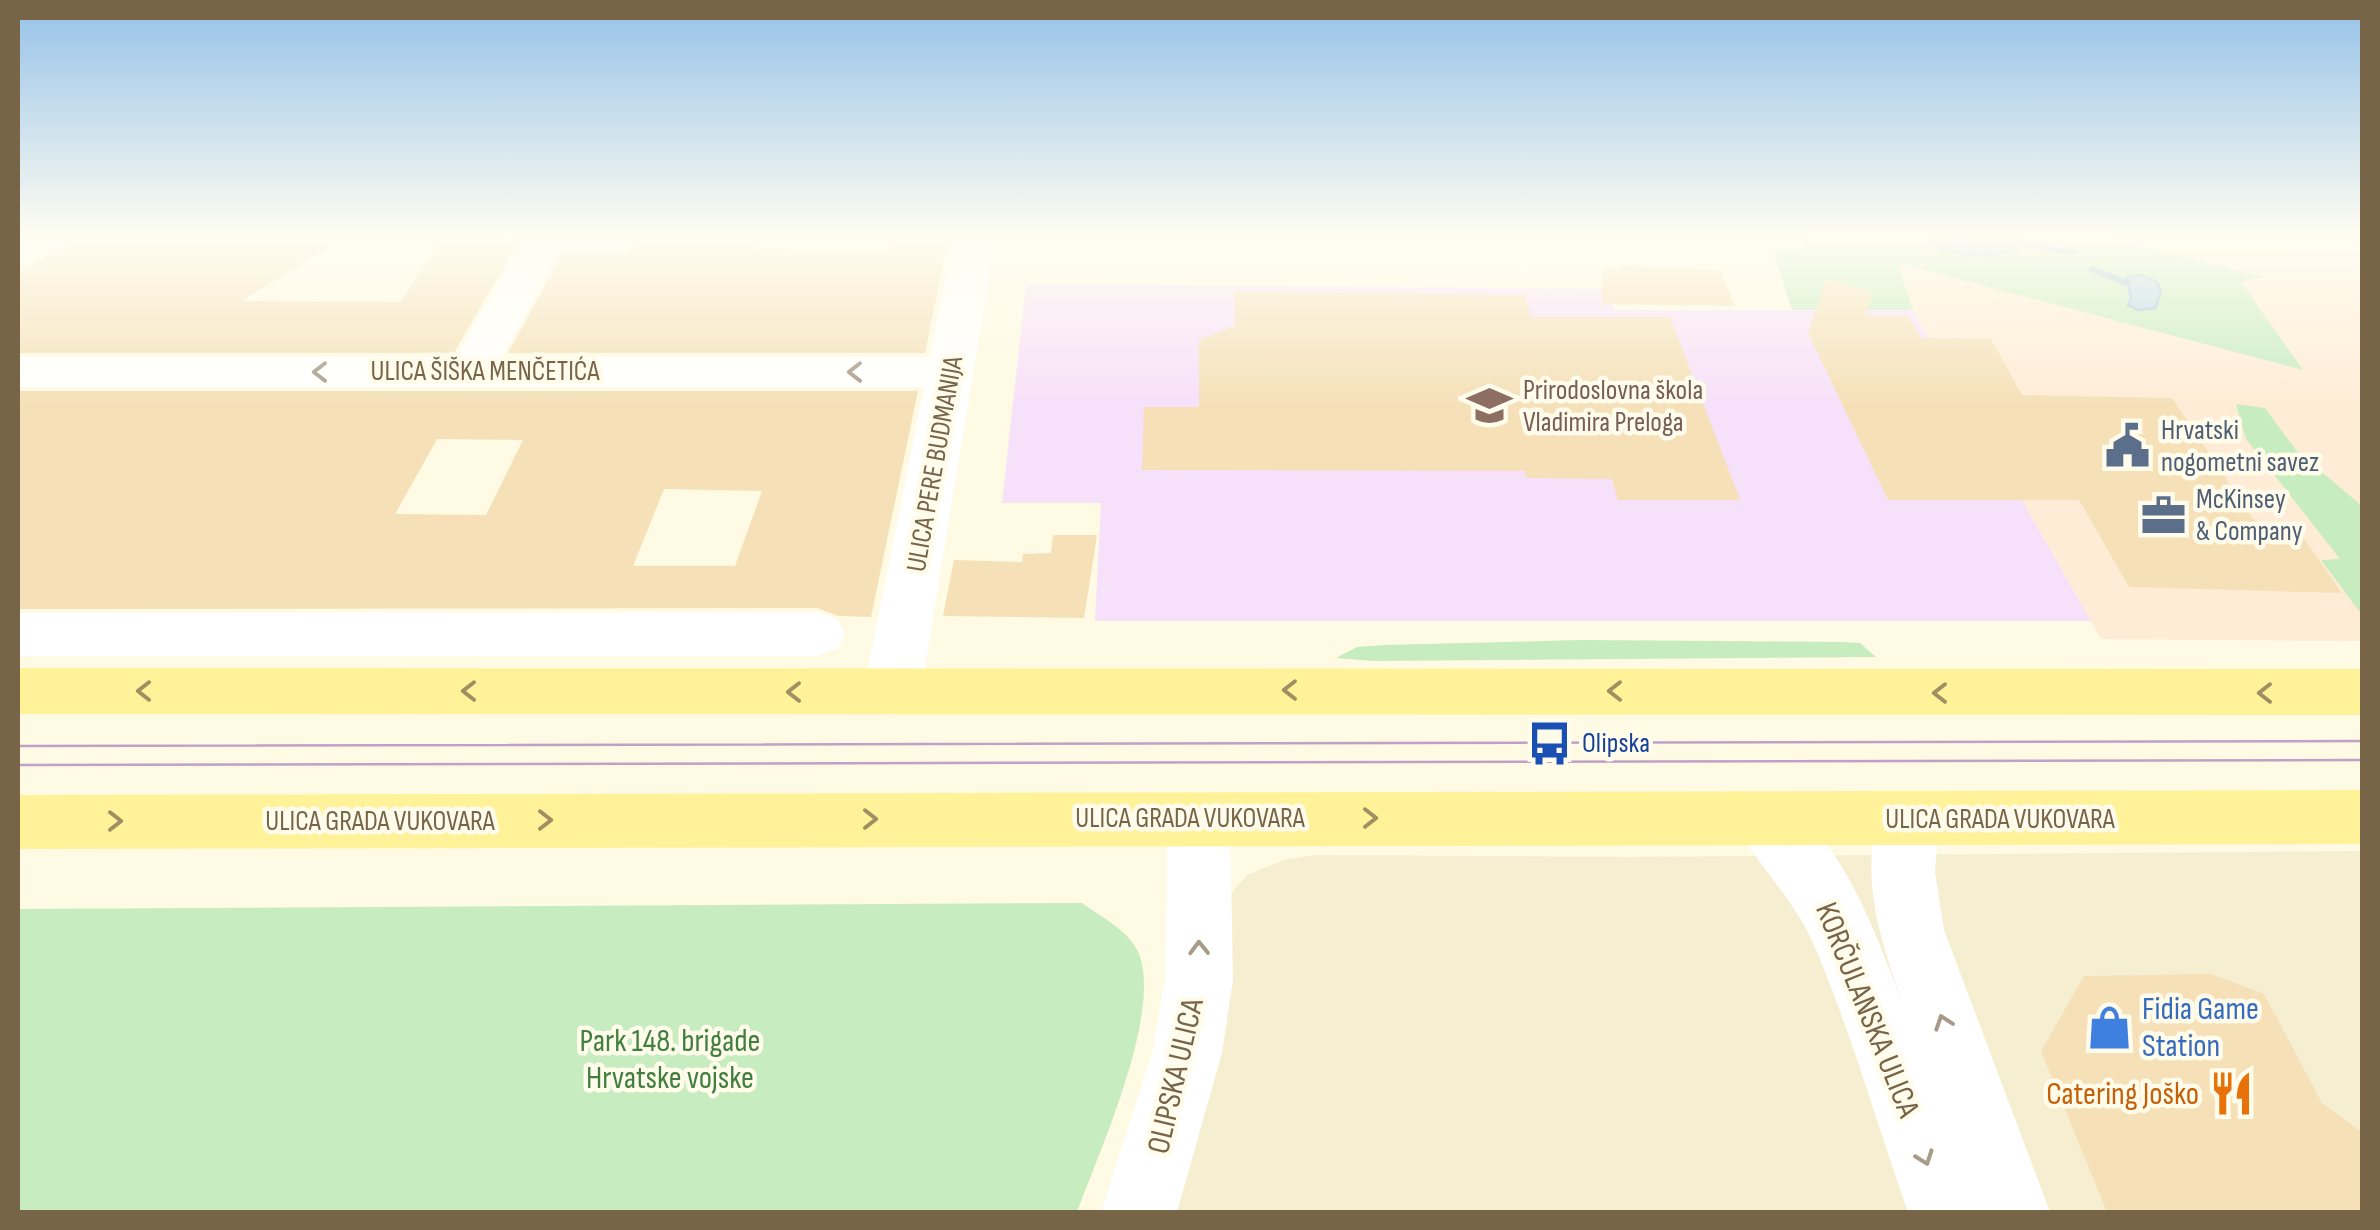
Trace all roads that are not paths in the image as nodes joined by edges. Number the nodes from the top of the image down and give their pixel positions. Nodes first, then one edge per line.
1 (516, 292) edge
2 (965, 292) edge
3 (471, 371) junction
4 (18, 372) edge
5 (952, 372) junction
6 (817, 634) dead end
7 (18, 635) edge
8 (18, 691) edge
9 (892, 692) junction
10 (2362, 692) edge
11 (2362, 816) edge
12 (1198, 818) junction
13 (1765, 820) junction
14 (1908, 820) junction
15 (18, 822) edge
16 (1139, 1212) edge
17 (1946, 1212) edge
18 (2012, 1212) edge

1 - 3 street
2 - 5 street, ULICA PERE BUDMANIJA
3 -> 4 street, ULICA ŠIŠKA MENČETIĆA
5 -> 3 street, ULICA ŠIŠKA MENČETIĆA
5 - 9 street, ULICA PERE BUDMANIJA
6 - 7 street
9 -> 8 main road
10 -> 9 main road
11 - 14 main road, ULICA GRADA VUKOVARA
12 -> 13 main road, ULICA GRADA VUKOVARA
15 -> 12 main road, ULICA GRADA VUKOVARA
16 -> 12 street, OLIPSKA ULICA
13 - 14 main road, ULICA GRADA VUKOVARA
13 -> 17 street, KORČULANSKA ULICA
18 -> 14 street

